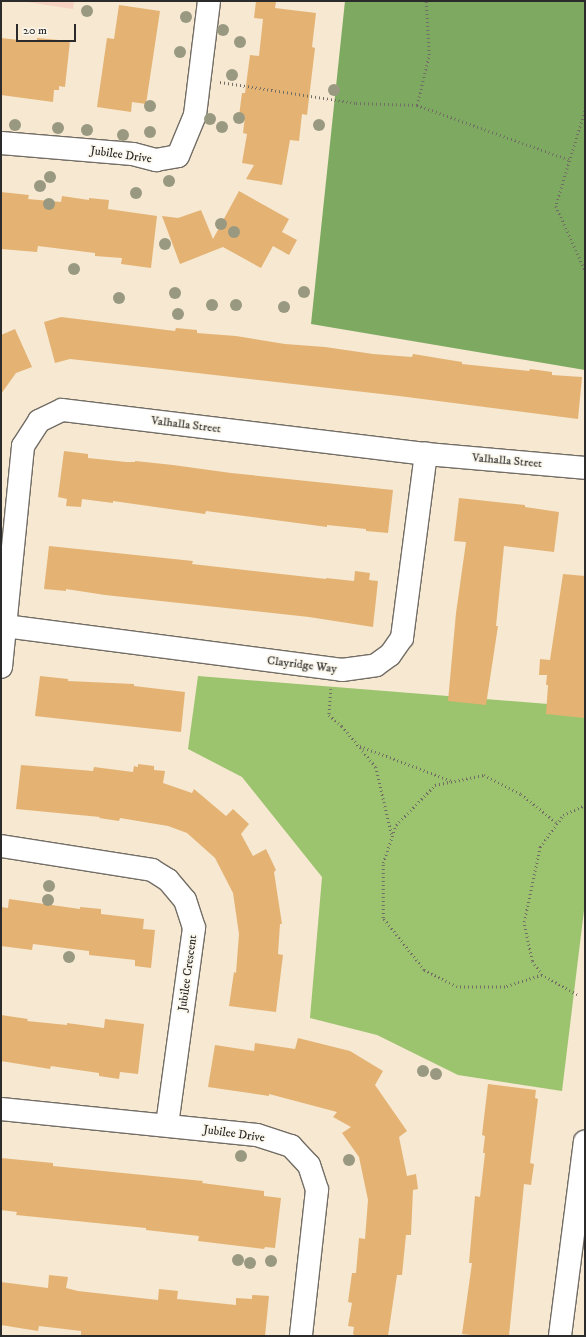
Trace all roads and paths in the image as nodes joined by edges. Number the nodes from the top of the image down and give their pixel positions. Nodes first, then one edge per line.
1 (209, 1) edge
2 (426, 1) edge
3 (218, 82) dead end
4 (417, 105) junction
5 (585, 111) edge
6 (1, 143) edge
7 (570, 160) junction
8 (585, 270) edge
9 (426, 454) junction
10 (553, 465) junction
11 (585, 468) edge
12 (585, 479) edge
13 (5, 626) junction
14 (1, 667) edge
15 (333, 669) junction
16 (359, 746) junction
17 (453, 782) junction
18 (585, 805) edge
19 (557, 823) junction
20 (392, 837) junction
21 (1, 846) edge
22 (542, 975) junction
23 (576, 995) dead end
24 (1, 1109) edge
25 (167, 1125) junction
26 (584, 1154) edge
27 (300, 1336) edge
28 (560, 1336) edge

1 - 6 street, Jubilee Drive
2 - 4 path
3 - 4 path
4 - 7 path
5 - 7 path
7 - 8 path
9 - 10 street, Valhalla Street
9 - 13 street, Valhalla Street
9 - 15 street, Clayridge Way
10 - 11 street, Valhalla Street
10 - 12 street
13 - 14 street, Valhalla Street
13 - 15 street, Clayridge Way
15 - 16 path
16 - 17 path
16 - 20 path
17 - 19 path
17 - 20 path
18 - 19 path
19 - 22 path
20 - 22 path
21 - 25 street, Jubilee Crescent
22 - 23 path
24 - 25 street, Jubilee Drive
25 - 27 street, Jubilee Drive
26 - 28 street

